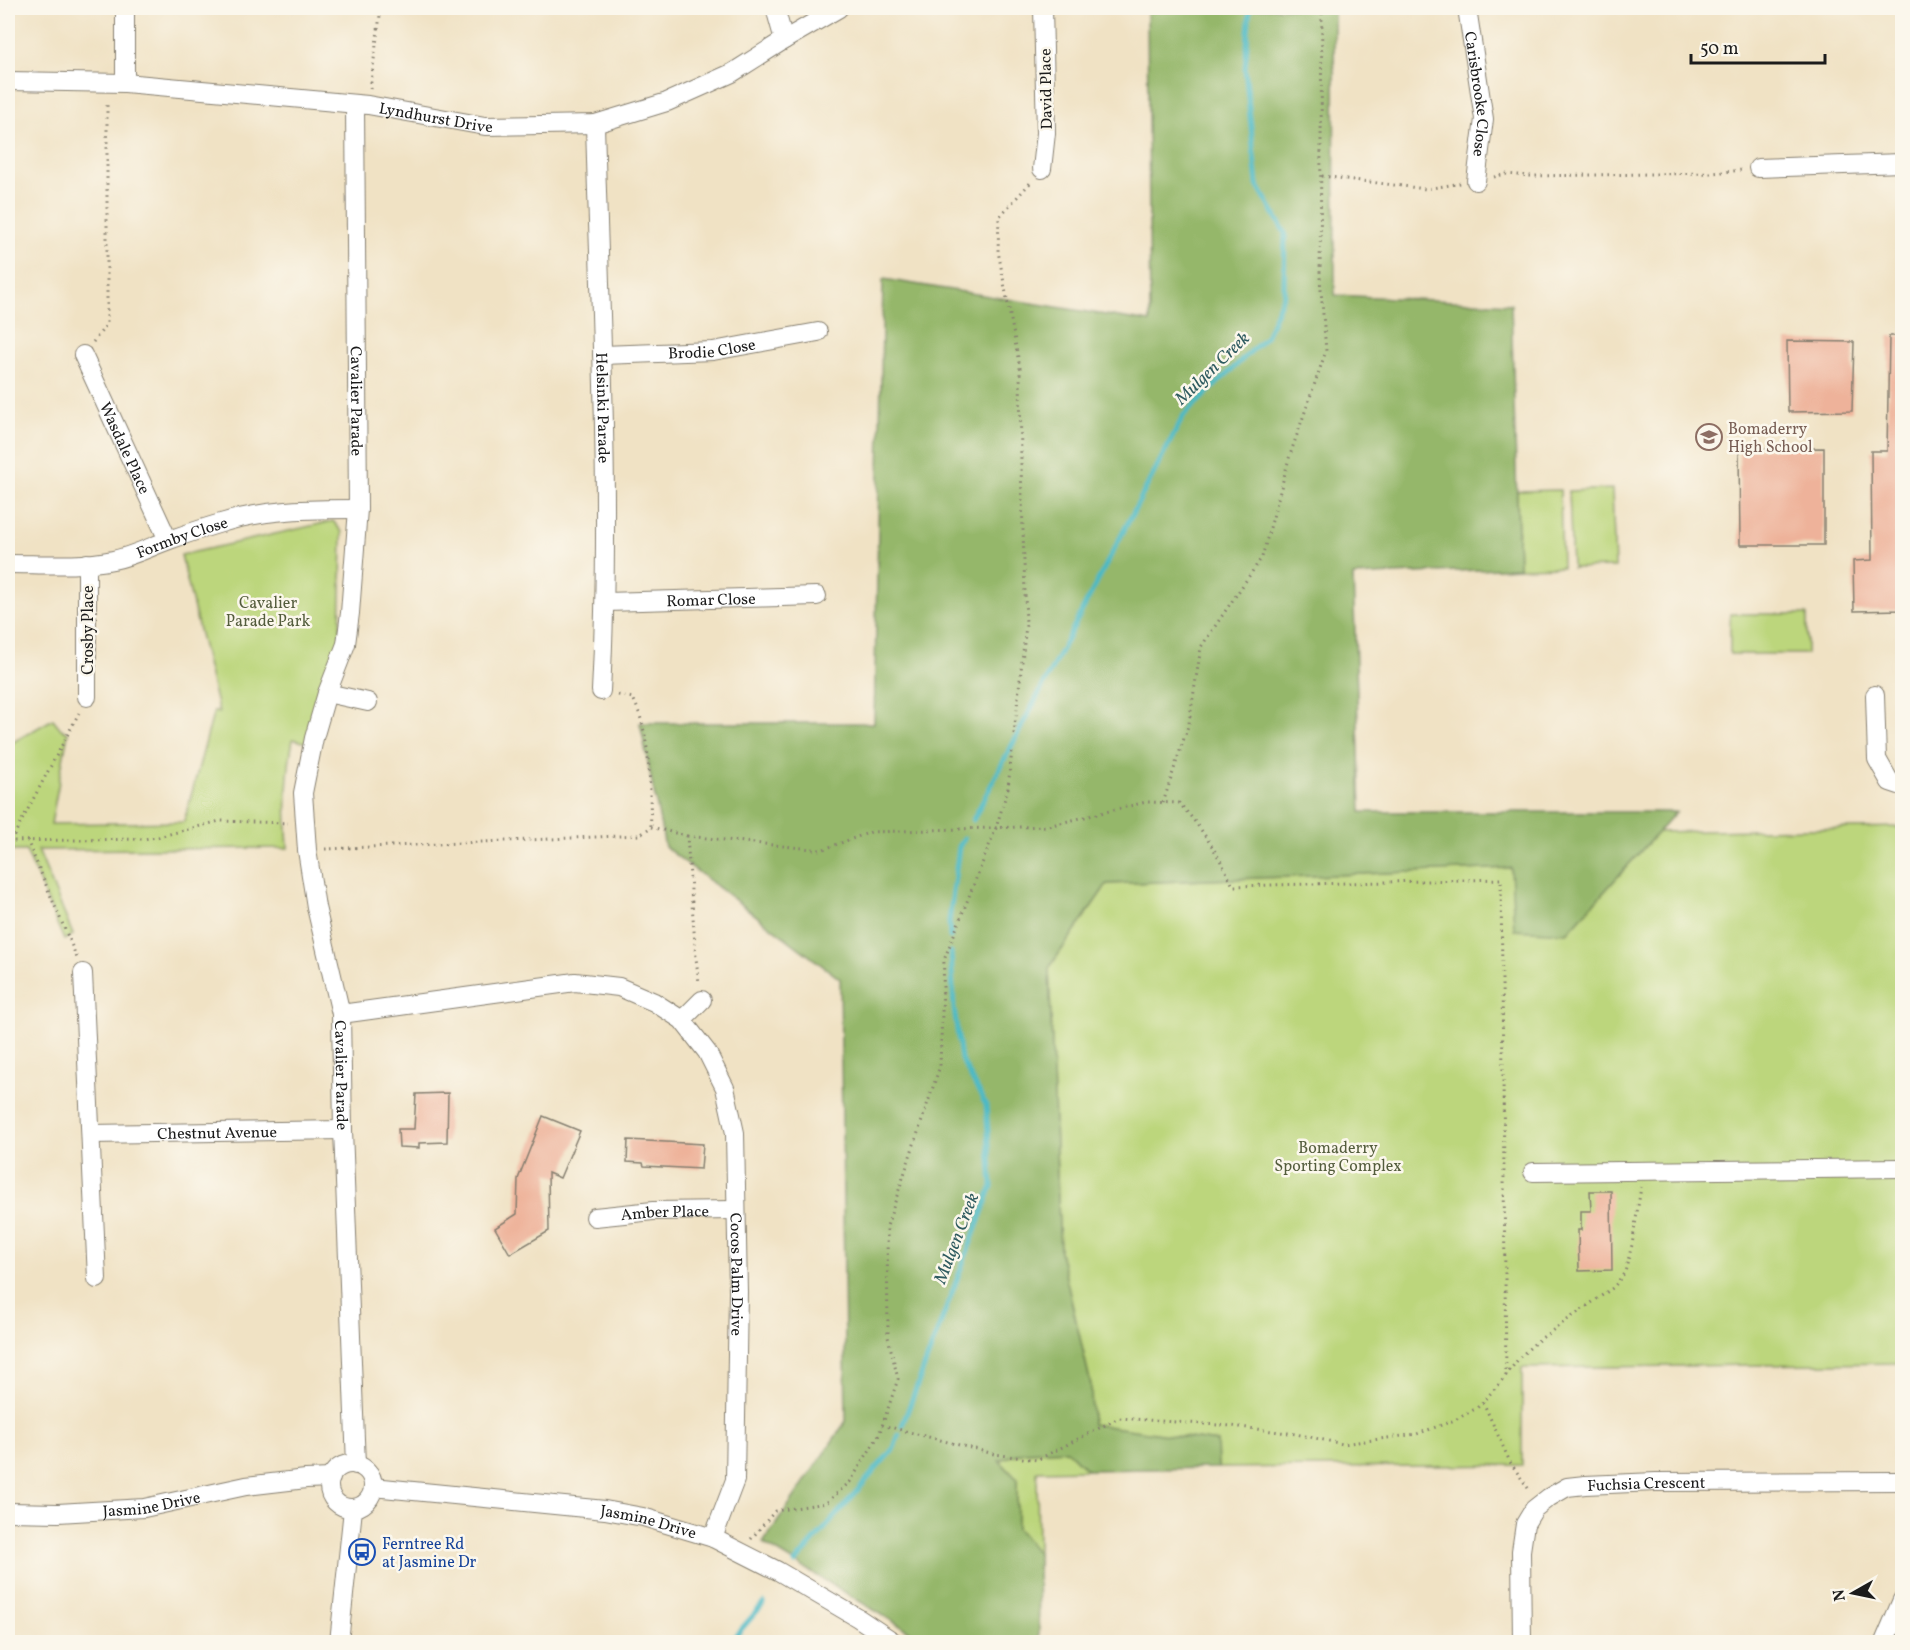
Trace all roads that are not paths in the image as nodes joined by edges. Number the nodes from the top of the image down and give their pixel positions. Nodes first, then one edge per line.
1 (125, 8) edge
2 (775, 8) edge
3 (839, 8) edge
4 (1043, 8) edge
5 (1467, 8) edge
6 (784, 40) junction
7 (8, 81) edge
8 (125, 83) junction
9 (361, 105) junction
10 (595, 124) junction
11 (1902, 163) edge
12 (1758, 168) road end
13 (1042, 169) road end
14 (1476, 181) road end
15 (818, 332) dead end
16 (83, 355) road end
17 (602, 355) junction
18 (358, 509) junction
19 (168, 540) junction
20 (87, 563) junction
21 (8, 564) edge
22 (817, 596) dead end
23 (606, 602) junction
24 (601, 691) road end
25 (327, 693) junction
26 (1875, 695) dead end
27 (87, 697) road end
28 (368, 702) dead end
29 (1902, 786) edge
30 (83, 973) road end
31 (702, 1000) road end
32 (340, 1014) junction
33 (682, 1020) junction
34 (343, 1130) junction
35 (91, 1134) junction
36 (1902, 1168) edge
37 (1533, 1172) dead end
38 (736, 1210) junction
39 (595, 1217) dead end
40 (97, 1279) dead end
41 (356, 1465) junction
42 (331, 1478) junction
43 (1902, 1481) edge
44 (374, 1487) junction
45 (353, 1509) junction
46 (8, 1512) edge
47 (713, 1538) junction
48 (1902, 1600) edge
49 (339, 1642) edge
50 (894, 1642) edge
51 (1522, 1642) edge
52 (1884, 1642) edge

1 - 8 street
2 - 6 street
3 - 6 street, Lyndhurst Drive
4 - 13 street, David Place
5 - 14 street, Carisbrooke Close
6 - 10 street, Lyndhurst Drive
7 - 8 street, Lyndhurst Drive
8 - 9 street, Lyndhurst Drive
9 - 10 street, Lyndhurst Drive
9 - 18 street, Cavalier Parade
10 - 17 street, Helsinki Parade
11 - 12 street
15 - 17 street, Brodie Close
16 - 19 street, Wasdale Place
17 - 23 street, Helsinki Parade
18 - 19 street, Formby Close
18 - 25 street, Cavalier Parade
19 - 20 street, Formby Close
20 - 21 street, Formby Close
20 - 27 street, Crosby Place
22 - 23 street, Romar Close
23 - 24 street, Helsinki Parade
25 - 28 street
25 - 32 street, Cavalier Parade
26 - 29 street
30 - 35 street
31 - 33 street
32 - 33 street, Cocos Palm Drive
32 - 34 street, Cavalier Parade
33 - 38 street, Cocos Palm Drive
34 - 35 street, Chestnut Avenue
34 - 41 street, Cavalier Parade
35 - 40 street
36 - 37 street
38 - 39 street, Amber Place
38 - 47 street, Cocos Palm Drive
41 - 42 street
41 - 44 street
42 - 45 street
42 - 46 street, Jasmine Drive
43 - 51 street, Fuchsia Crescent
44 - 45 street
44 - 47 street, Jasmine Drive
45 - 49 street
47 - 50 street, Jasmine Drive
48 - 52 street

